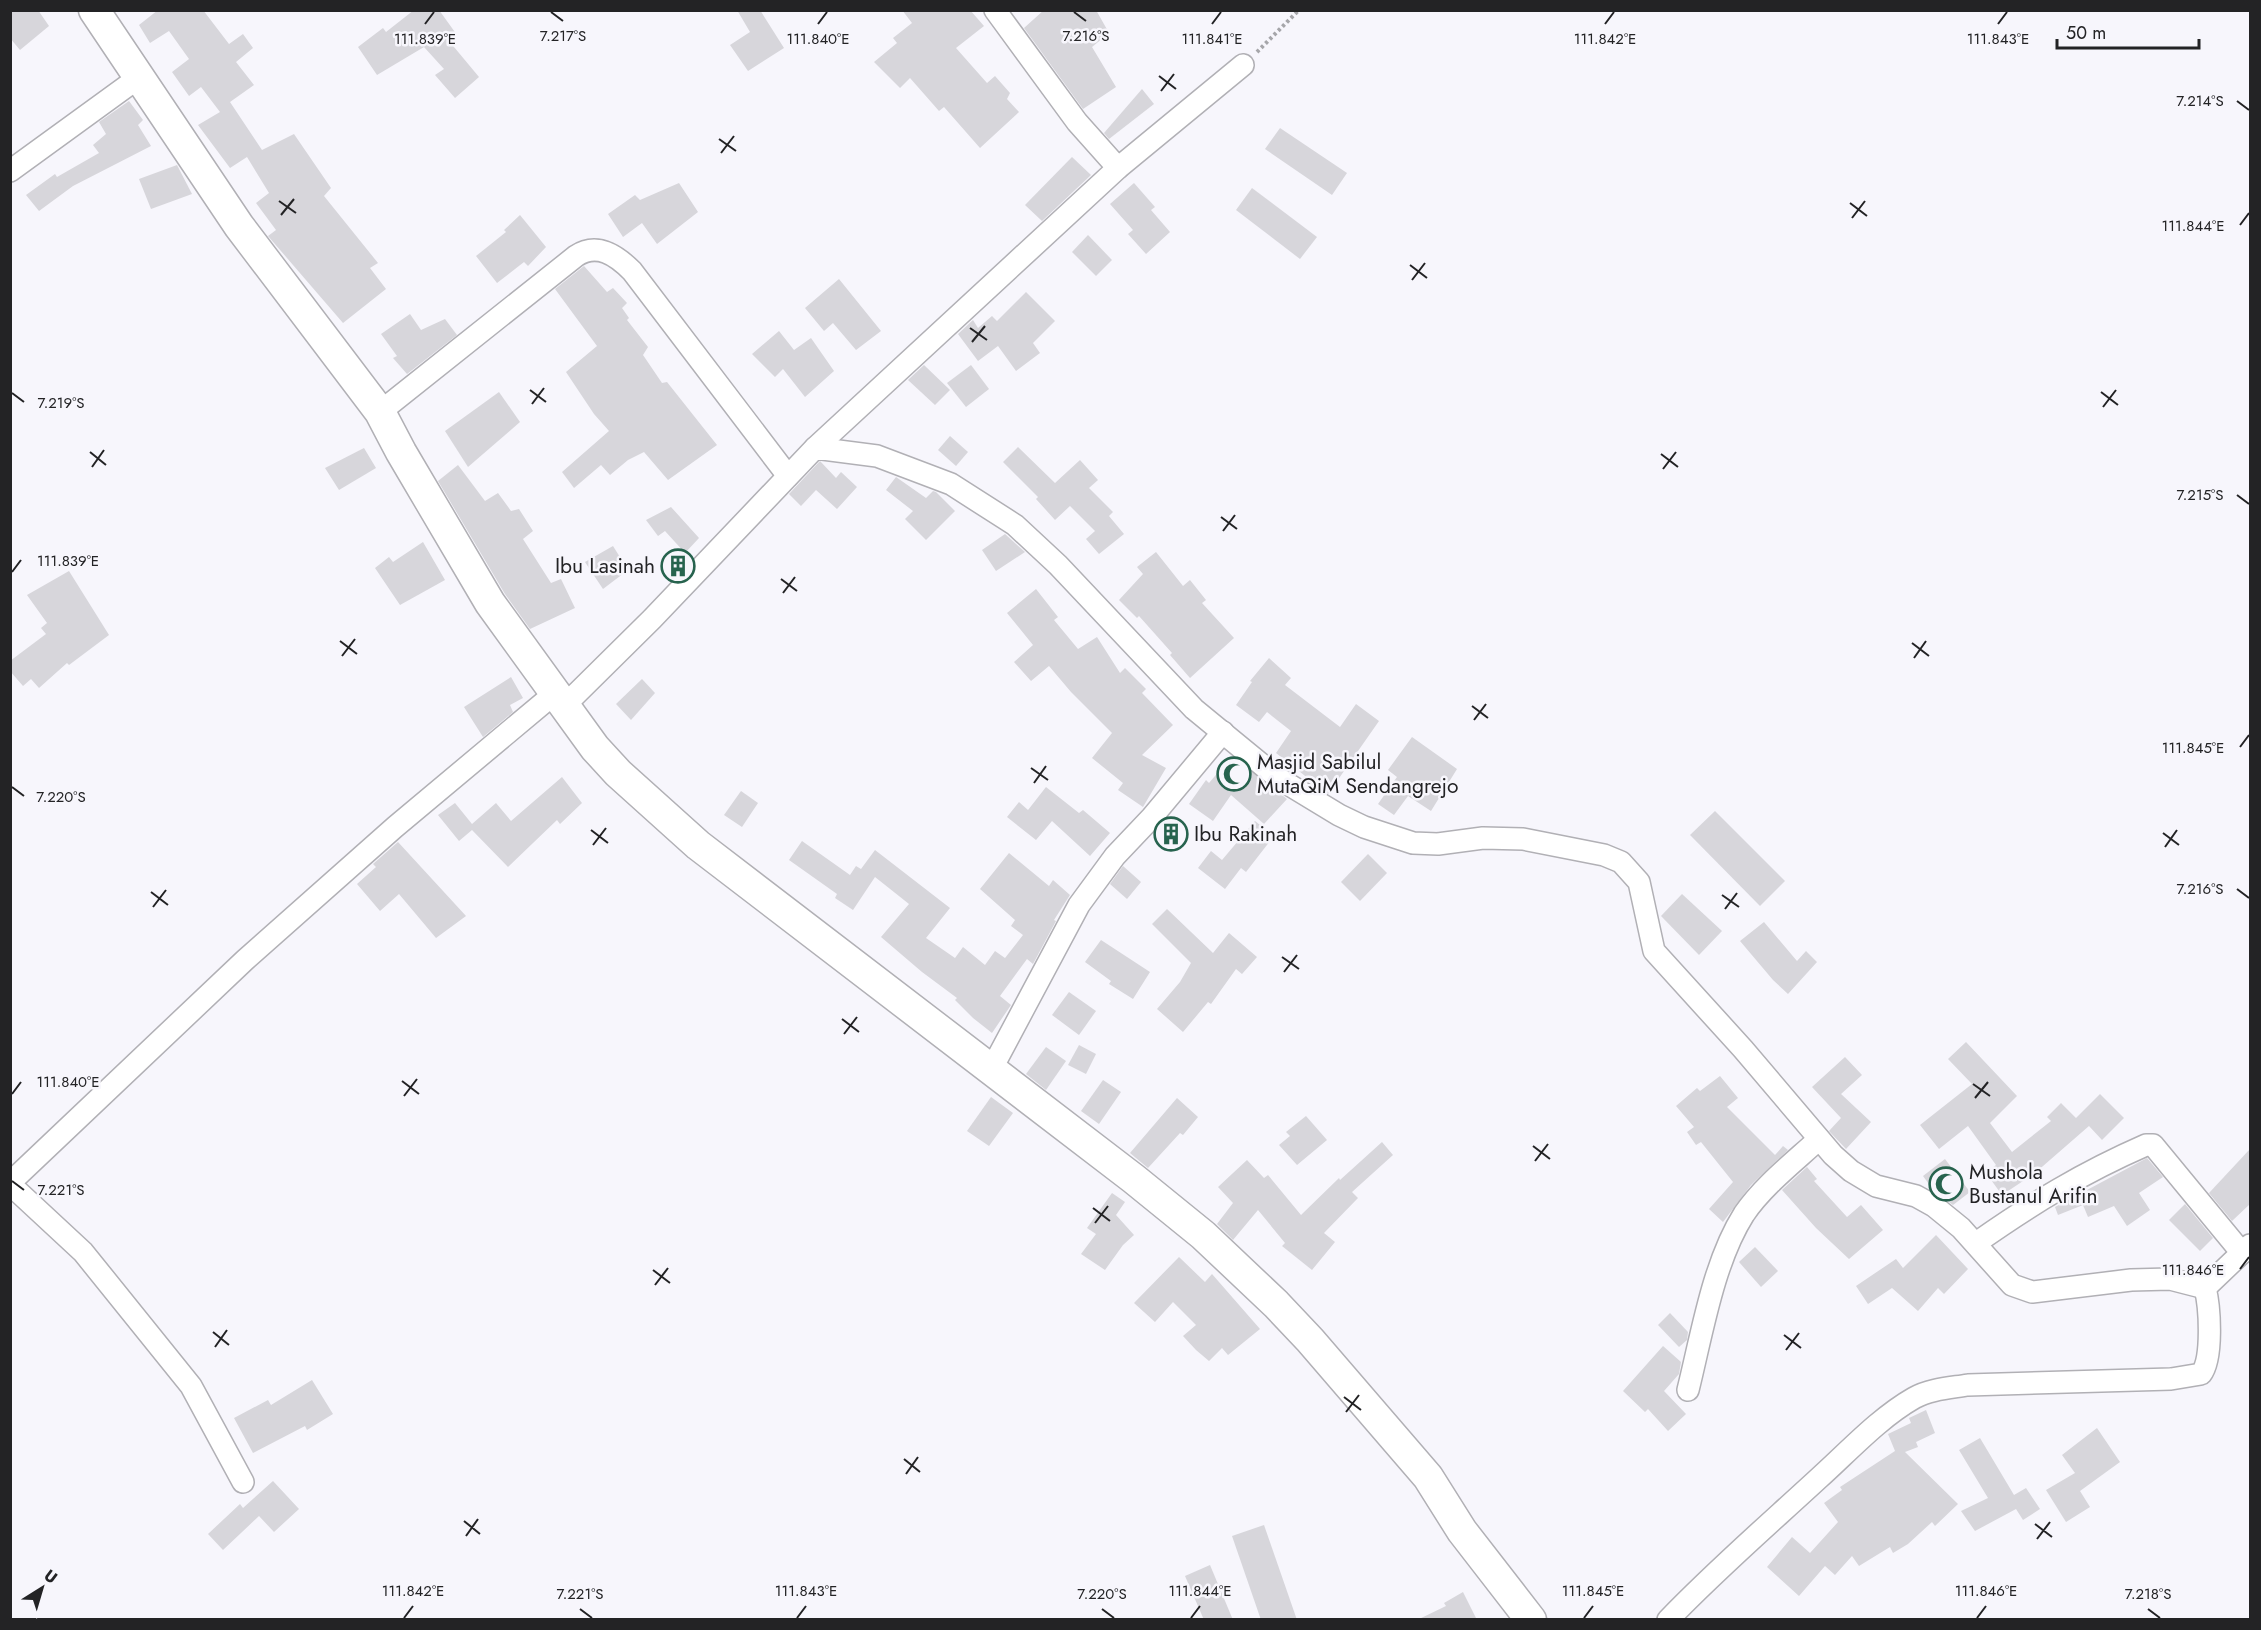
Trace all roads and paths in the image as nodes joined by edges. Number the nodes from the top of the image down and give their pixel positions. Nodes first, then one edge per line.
1 (94, 10) edge
2 (995, 10) edge
3 (1299, 10) edge
4 (1243, 65) joint
5 (138, 78) junction
6 (1118, 168) junction
7 (10, 171) edge
8 (380, 412) junction
9 (815, 448) junction
10 (788, 476) junction
11 (559, 700) junction
12 (1223, 732) junction
13 (991, 1070) junction
14 (1819, 1139) junction
15 (1976, 1243) junction
16 (2246, 1249) edge
17 (2206, 1293) junction
18 (1688, 1390) dead end
19 (243, 1482) dead end
20 (1531, 1620) edge
21 (1668, 1620) edge

1 - 5 street
2 - 6 street
3 - 4 path
4 - 6 street
5 - 7 street
5 - 8 street
6 - 9 street
8 - 10 street
8 - 11 street
9 - 10 street
9 - 12 street
10 - 11 street
11 - 13 street
11 - 19 street
12 - 13 street
12 - 14 street
13 - 20 street
14 - 15 street
14 - 18 street
15 - 16 street
15 - 17 street
16 - 17 street
17 - 21 street

